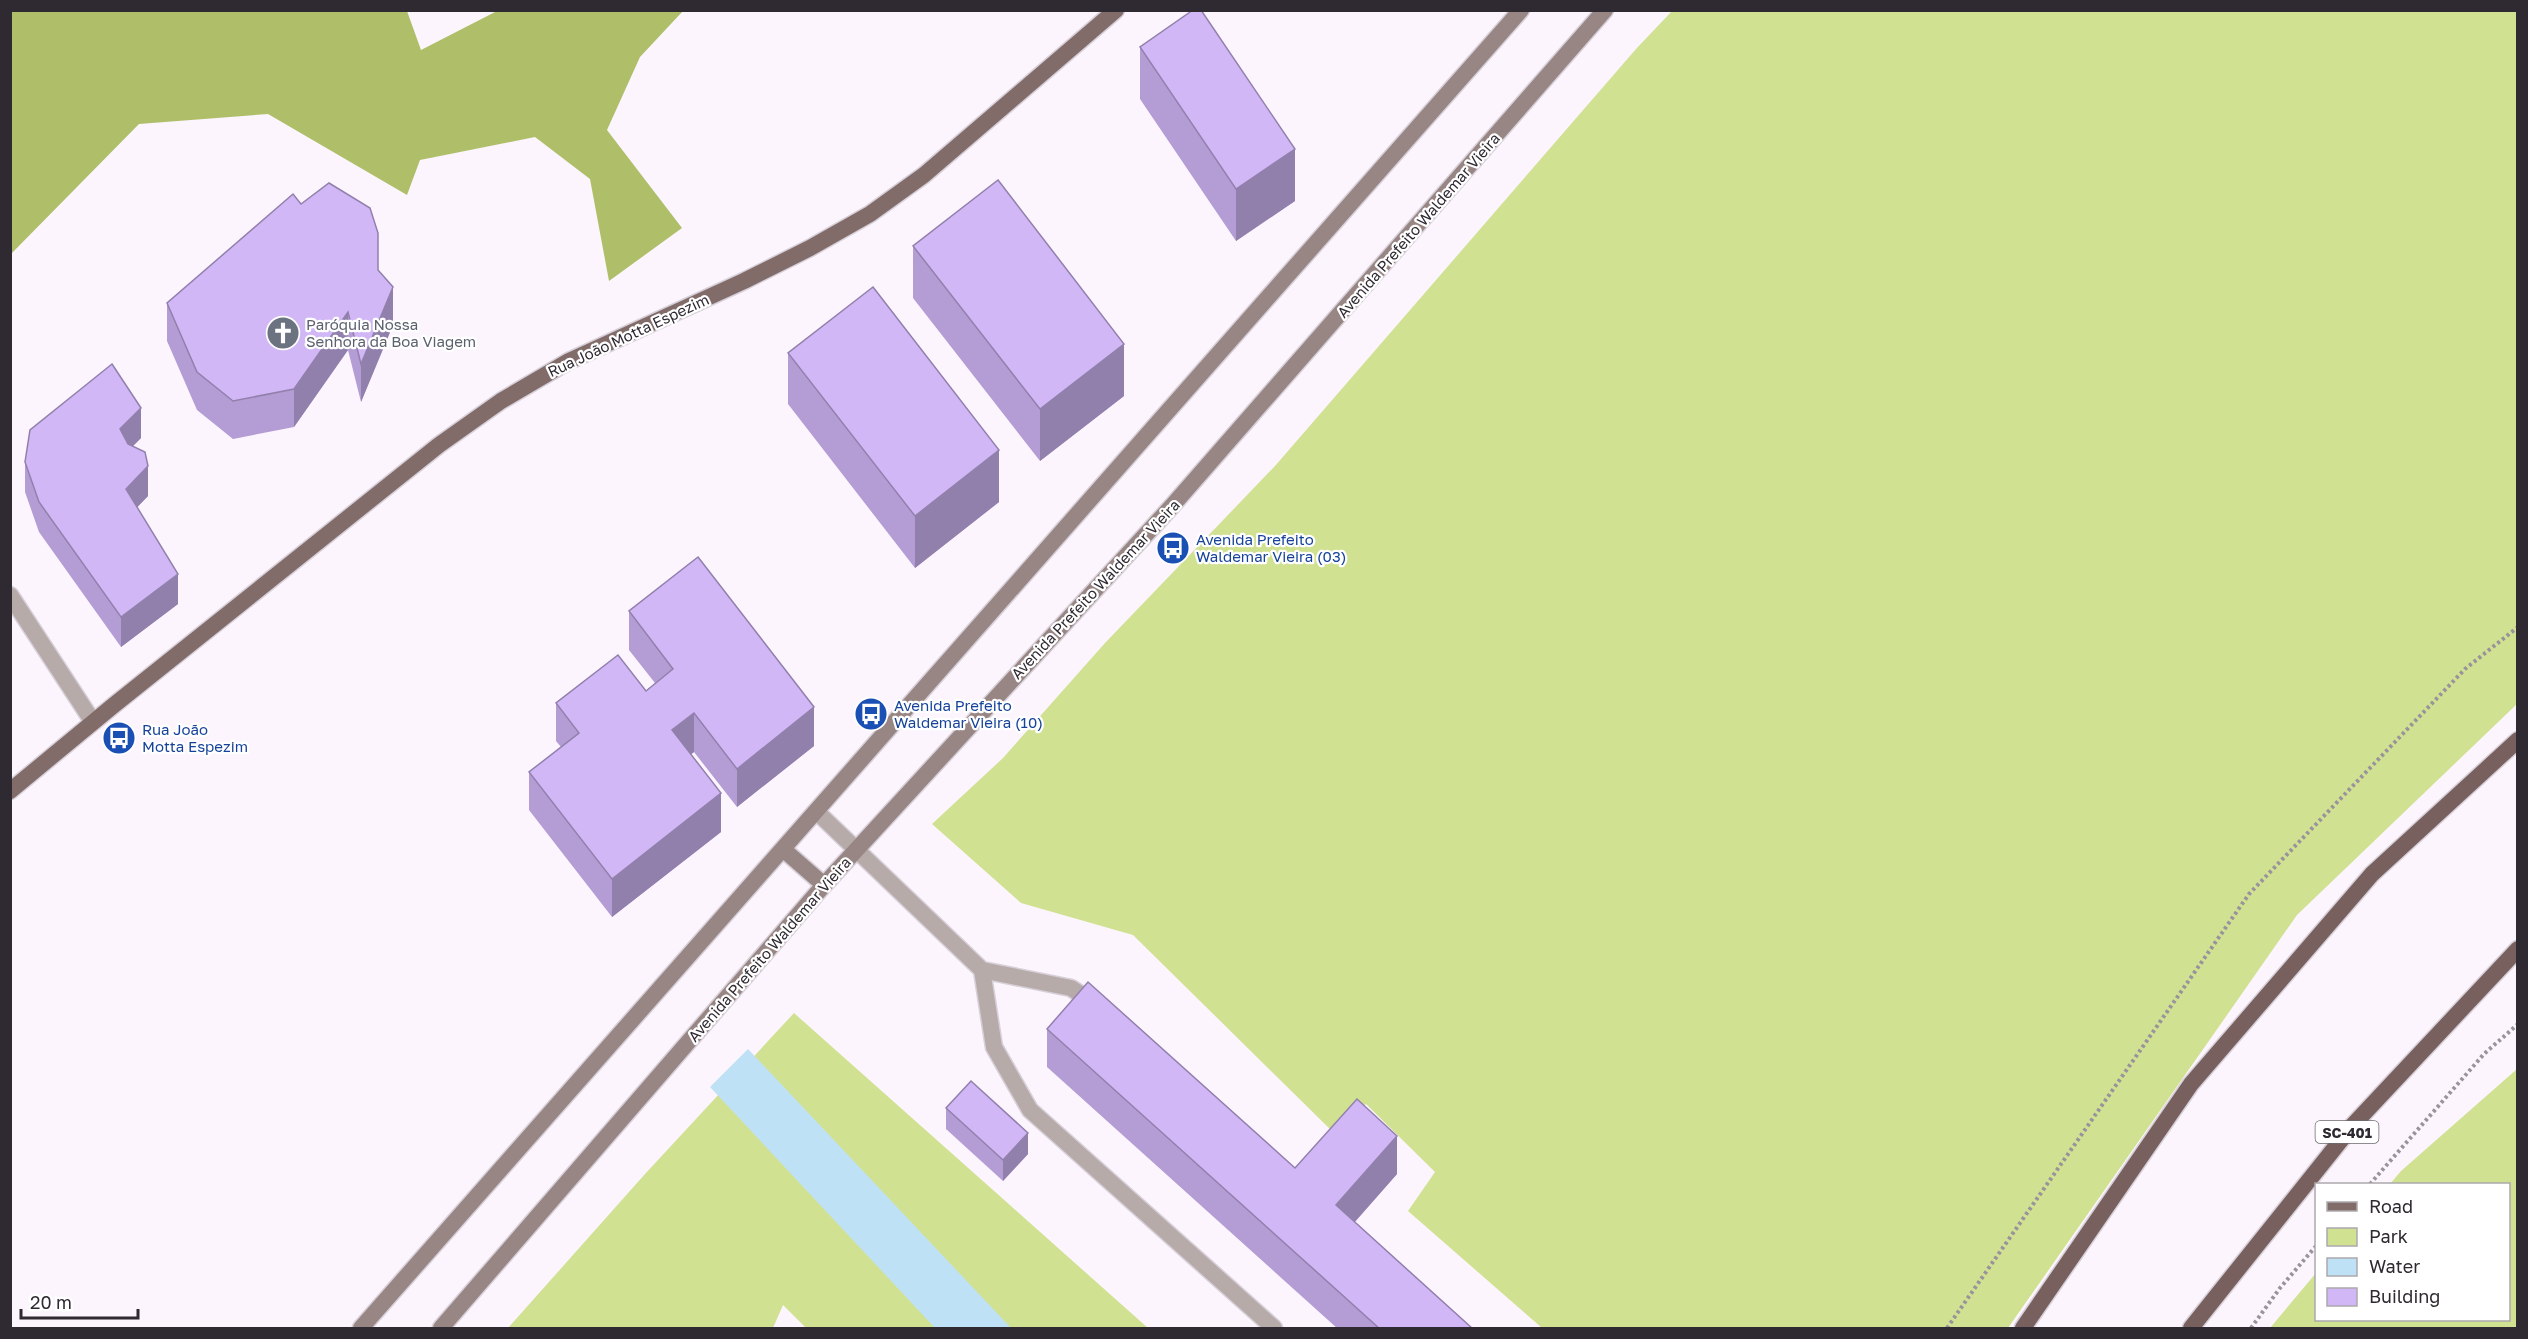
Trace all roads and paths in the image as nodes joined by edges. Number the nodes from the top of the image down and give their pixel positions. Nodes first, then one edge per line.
1 (1116, 10) edge
2 (1521, 10) edge
3 (1605, 10) edge
4 (10, 595) edge
5 (2517, 627) edge
6 (93, 722) junction
7 (2517, 740) edge
8 (10, 791) edge
9 (817, 812) junction
10 (855, 849) junction
11 (784, 850) junction
12 (824, 885) junction
13 (2517, 949) edge
14 (982, 970) junction
15 (1109, 1012) edge
16 (2517, 1024) edge
17 (2372, 1183) edge
18 (2315, 1247) edge
19 (361, 1329) edge
20 (441, 1329) edge
21 (1274, 1329) edge
22 (1947, 1329) edge
23 (2023, 1329) edge
24 (2191, 1329) edge
25 (2251, 1329) edge

1 - 6 main road, Rua João Motta Espezim
2 - 9 main road
3 - 10 main road, Avenida Prefeito Waldemar Vieira
4 - 6 street
5 - 22 path
6 - 8 main road, Rua João Motta Espezim
7 - 23 highway
9 - 10 street
9 - 11 main road
10 - 12 main road, Avenida Prefeito Waldemar Vieira
10 - 14 street
11 - 12 main road
11 - 19 main road
12 - 20 main road, Avenida Prefeito Waldemar Vieira
13 - 24 highway, SC-401
14 - 15 street
14 - 21 street
16 - 17 path
18 - 25 path

